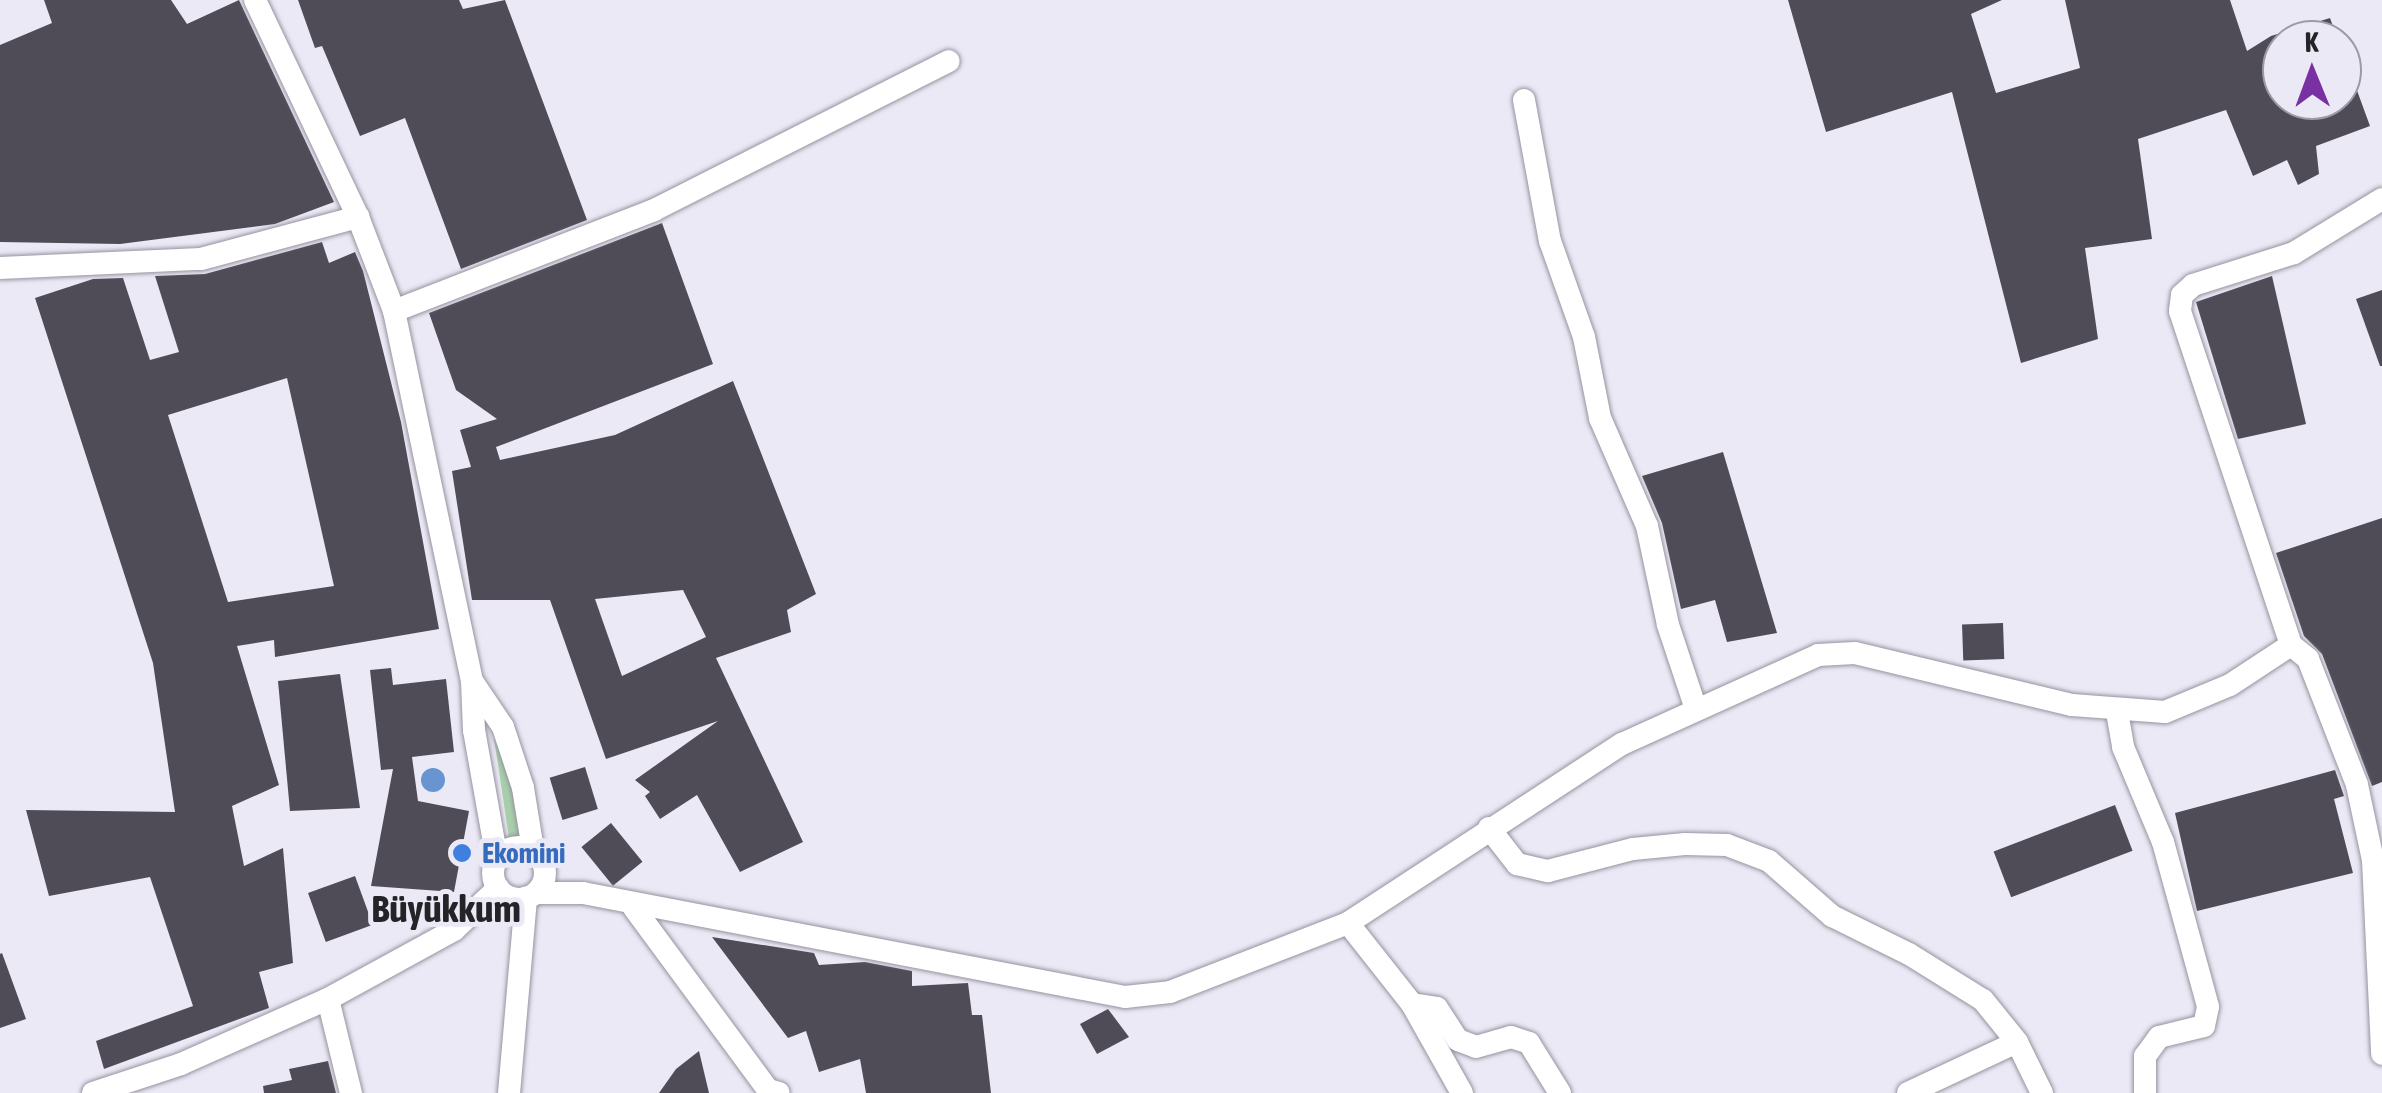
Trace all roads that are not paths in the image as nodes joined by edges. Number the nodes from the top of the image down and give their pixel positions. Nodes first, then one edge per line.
1 (255, 0) edge
2 (949, 61) dead end
3 (1524, 100) dead end
4 (2382, 200) edge
5 (358, 217) junction
6 (0, 268) edge
7 (394, 312) junction
8 (2291, 645) junction
9 (472, 680) junction
10 (1696, 709) junction
11 (2116, 712) junction
12 (1489, 828) junction
13 (538, 856) junction
14 (497, 859) junction
15 (498, 888) junction
16 (583, 893) junction
17 (531, 895) junction
18 (634, 908) junction
19 (1348, 922) junction
20 (328, 999) junction
21 (1412, 1004) junction
22 (2017, 1042) junction
23 (2382, 1054) edge
24 (772, 1092) edge
25 (93, 1093) edge
26 (352, 1093) edge
27 (509, 1093) edge
28 (1462, 1093) edge
29 (1560, 1093) edge
30 (1908, 1093) edge
31 (2042, 1093) edge
32 (2145, 1093) edge

1 - 5 street
2 - 7 street
3 - 10 street
4 - 8 street
5 - 6 street
5 - 7 street
7 - 9 street
8 - 11 street
8 - 23 street
9 - 13 street
9 - 14 street
10 - 11 street
10 - 12 street
11 - 32 street
12 - 19 street
12 - 22 street
13 - 14 street
13 - 16 street
13 - 17 street
14 - 15 street
15 - 17 street
15 - 20 street
16 - 17 street
16 - 18 street
17 - 27 street
18 - 19 street
18 - 24 street
19 - 21 street
20 - 25 street
20 - 26 street
21 - 28 street
21 - 29 street
22 - 30 street
22 - 31 street

